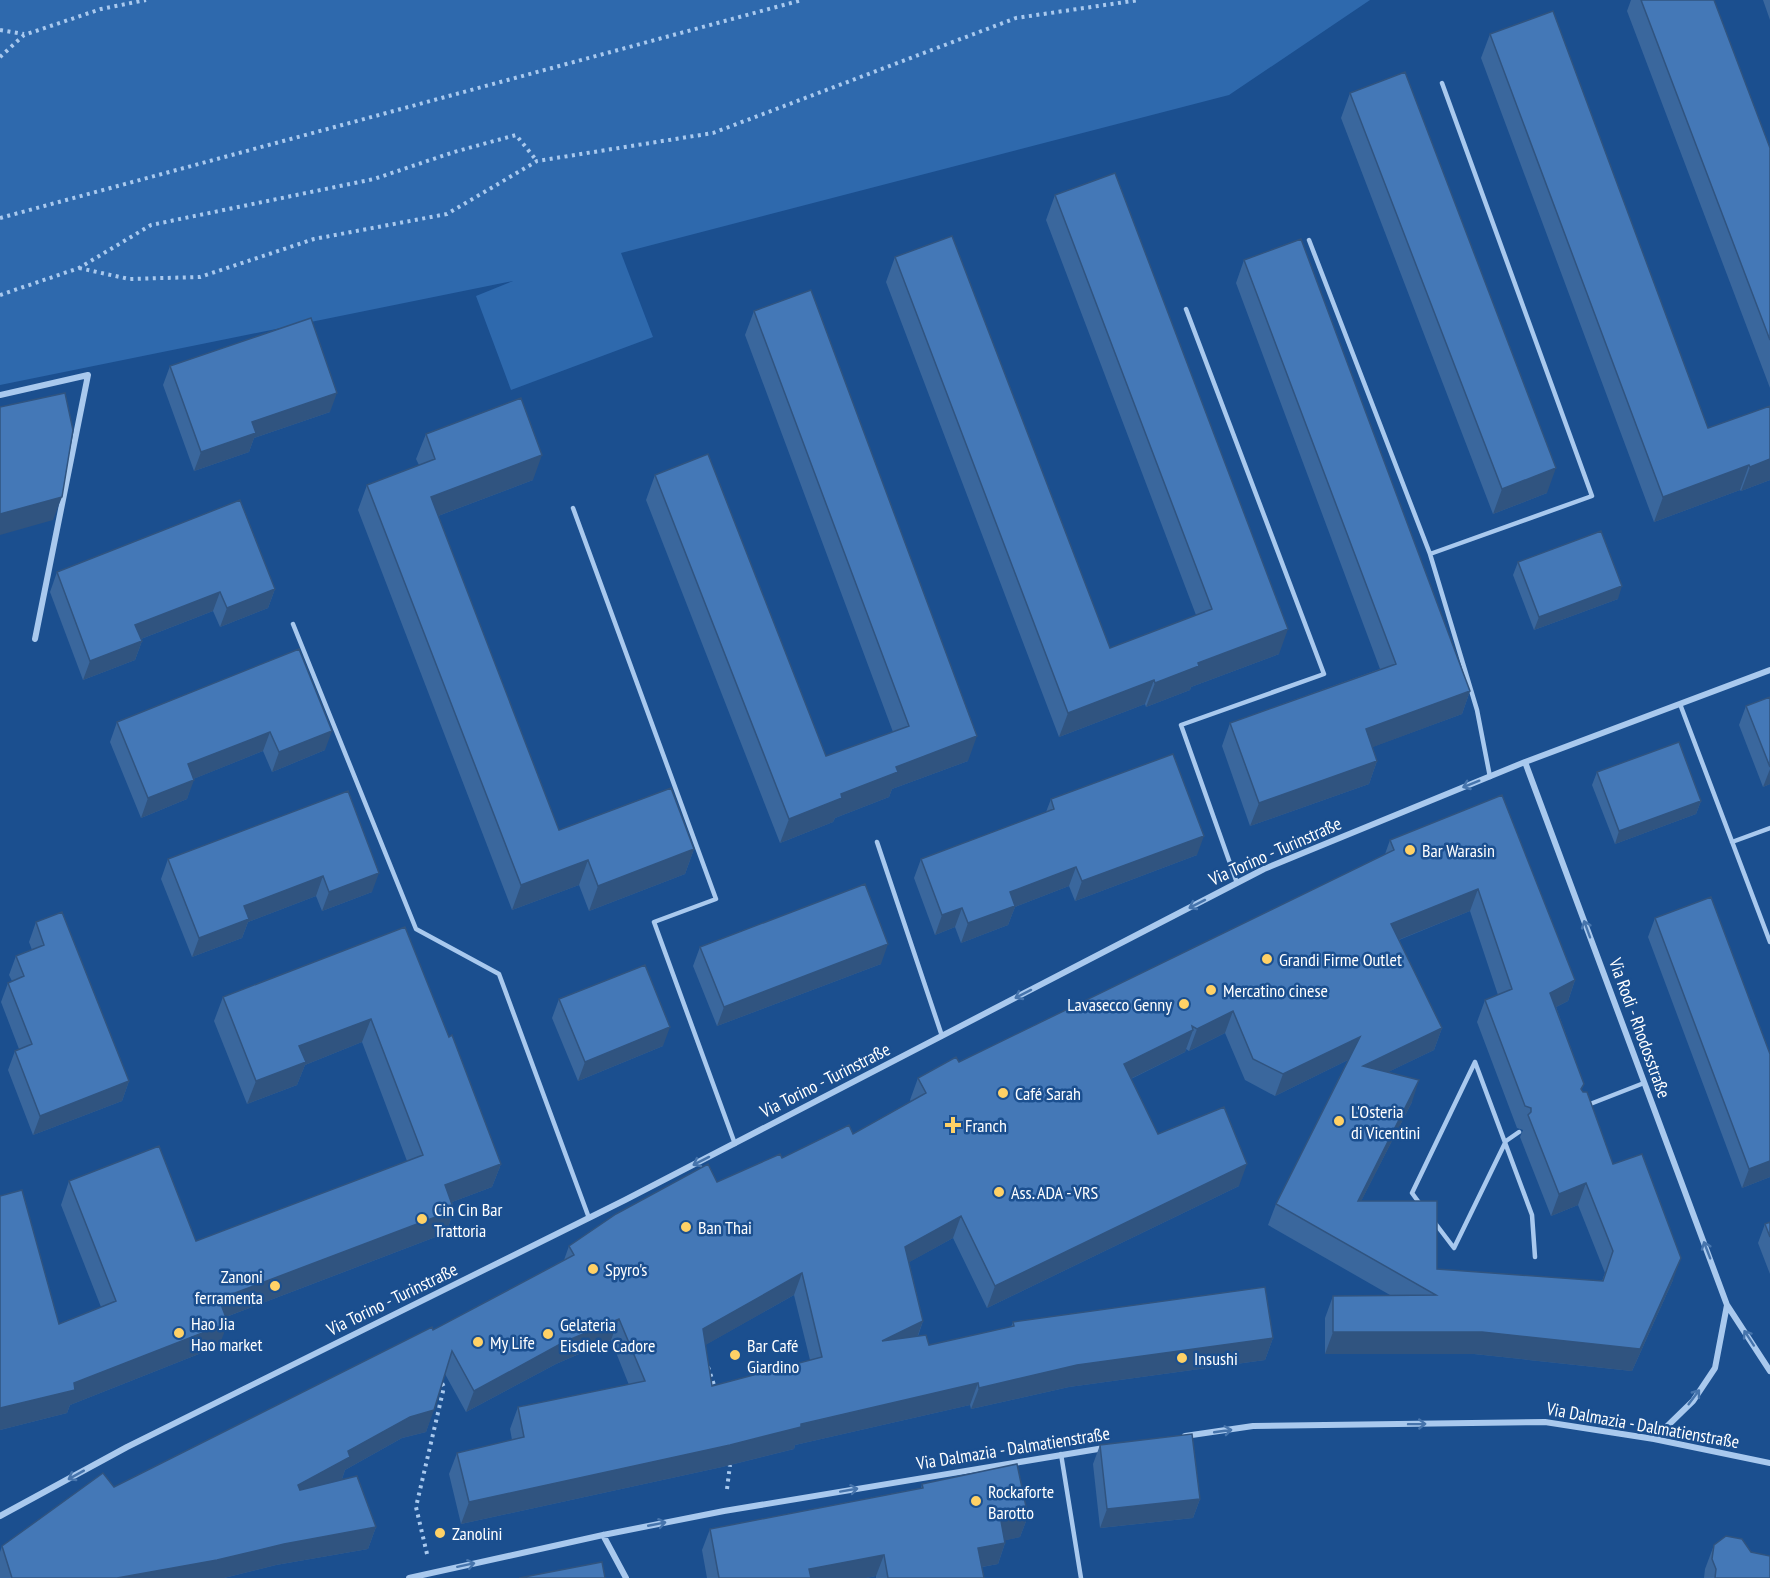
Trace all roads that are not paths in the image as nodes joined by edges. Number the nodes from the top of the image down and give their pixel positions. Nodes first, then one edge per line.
1 (1442, 83) dead end
2 (1309, 240) dead end
3 (1186, 309) dead end
4 (0, 395) edge
5 (573, 507) dead end
6 (1430, 554) junction
7 (293, 624) dead end
8 (35, 639) dead end
9 (1770, 670) edge
10 (1680, 704) junction
11 (1525, 762) junction
12 (1490, 777) junction
13 (1770, 828) edge
14 (877, 842) dead end
15 (1732, 842) junction
16 (1237, 883) junction
17 (1770, 942) edge
18 (942, 1036) junction
19 (1644, 1083) junction
20 (1577, 1110) edge
21 (1519, 1132) dead end
22 (1506, 1141) junction
23 (735, 1144) junction
24 (1426, 1211) edge
25 (589, 1218) junction
26 (1433, 1220) edge
27 (1536, 1257) dead end
28 (1727, 1305) junction
29 (1770, 1371) edge
30 (1174, 1438) edge
31 (1654, 1439) junction
32 (1106, 1448) edge
33 (1061, 1454) junction
34 (1770, 1463) edge
35 (0, 1516) edge
36 (603, 1535) junction
37 (409, 1578) edge
38 (626, 1578) edge
39 (1081, 1578) edge

1 - 6 lane
2 - 6 lane
3 - 16 lane
4 - 8 street
5 - 23 lane
6 - 12 lane
7 - 25 lane
9 - 10 street, Via Torino - Turinstraße
10 - 11 street, Via Torino - Turinstraße
10 - 15 lane
11 - 12 street, Via Torino - Turinstraße
19 -> 11 street, Via Rodi - Rhodosstraße
12 -> 16 street, Via Torino - Turinstraße
13 - 15 lane
14 - 18 lane
15 - 17 lane
16 -> 18 street, Via Torino - Turinstraße
18 - 23 street, Via Torino - Turinstraße
19 - 20 lane
28 -> 19 street, Via Rodi - Rhodosstraße
21 - 22 lane
22 - 24 lane
22 - 26 lane
22 - 27 lane
23 -> 25 street, Via Torino - Turinstraße
25 -> 35 street, Via Torino - Turinstraße
29 -> 28 street, Via Rodi - Rhodosstraße
31 -> 28 street
30 -> 31 street, Via Dalmazia - Dalmatienstraße
31 - 34 street, Via Dalmazia - Dalmatienstraße
32 - 33 street, Via Dalmazia - Dalmatienstraße
36 -> 33 street, Via Dalmazia - Dalmatienstraße
33 - 39 lane
37 -> 36 street, Via Dalmazia - Dalmatienstraße
36 - 38 street

